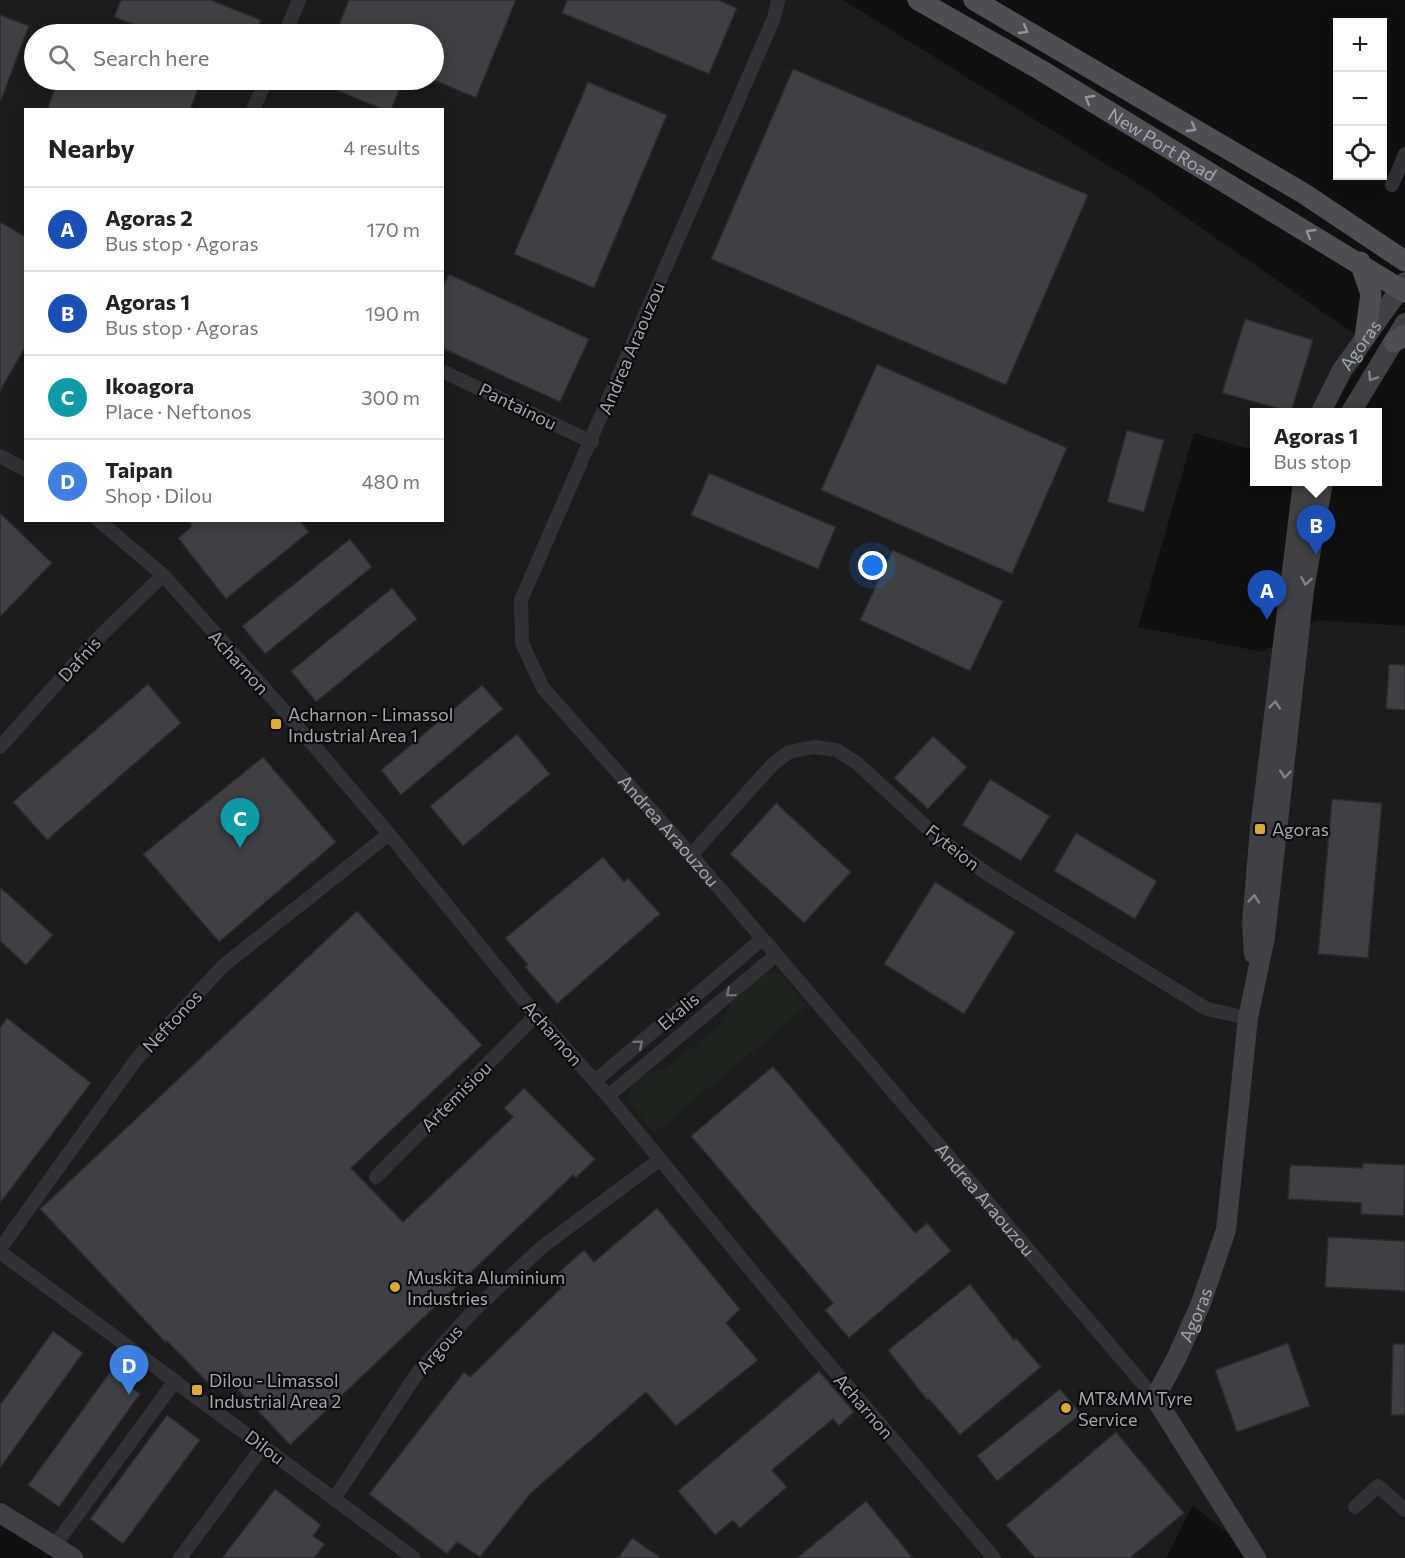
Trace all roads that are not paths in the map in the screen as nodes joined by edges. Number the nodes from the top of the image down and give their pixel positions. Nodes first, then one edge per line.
1 (299, 0) edge
2 (778, 0) edge
3 (918, 0) edge
4 (974, 0) edge
5 (289, 24) edge
6 (262, 90) edge
7 (254, 108) edge
8 (1405, 154) edge
9 (1392, 185) dead end
10 (1405, 261) edge
11 (1360, 262) junction
12 (1403, 287) edge
13 (1405, 323) edge
14 (1365, 337) junction
15 (1400, 338) edge
16 (444, 372) edge
17 (1323, 408) edge
18 (1354, 408) edge
19 (592, 442) junction
20 (0, 456) edge
21 (24, 469) edge
22 (1303, 486) edge
23 (1322, 486) edge
24 (100, 522) edge
25 (163, 575) junction
26 (0, 747) edge
27 (389, 834) junction
28 (691, 855) junction
29 (761, 940) junction
30 (775, 956) junction
31 (1255, 978) junction
32 (536, 1015) junction
33 (1248, 1018) junction
34 (595, 1081) junction
35 (608, 1096) junction
36 (658, 1160) junction
37 (376, 1177) dead end
38 (0, 1251) edge
39 (175, 1381) junction
40 (1155, 1398) junction
41 (264, 1446) junction
42 (334, 1499) junction
43 (1355, 1507) dead end
44 (1405, 1510) edge
45 (0, 1513) edge
46 (55, 1545) junction
47 (73, 1558) edge
48 (180, 1558) edge
49 (414, 1558) edge
50 (994, 1558) edge
51 (1256, 1558) edge

1 - 5 street
2 - 19 street, Andrea Araouzou
11 -> 3 main road, New Port Road
4 -> 10 main road, New Port Road
6 - 7 street
8 - 9 street
11 - 12 main road, New Port Road
11 - 14 main road
12 - 14 main road, Agoras
13 - 15 main road, Agoras
14 - 17 main road, Agoras
15 -> 18 main road, Agoras
16 - 19 street, Pantainou
19 - 28 street, Andrea Araouzou
20 - 21 street
31 -> 22 main road, Agoras
23 -> 31 main road, Agoras
24 - 25 street, Acharnon
25 - 26 street, Dafnis
25 - 27 street, Acharnon
27 - 32 street, Acharnon
27 - 38 street, Neftonos
28 - 29 street, Andrea Araouzou
28 - 33 street, Fyteion
29 - 30 street, Andrea Araouzou
34 -> 29 street, Ekalis
30 -> 35 street
30 - 40 street, Andrea Araouzou
31 - 33 main road, Agoras
32 - 34 street, Acharnon
32 - 37 street, Artemisiou
33 - 40 main road, Agoras
34 - 35 street, Acharnon
35 - 36 street, Acharnon
36 - 42 street, Argous
36 - 50 street, Acharnon
38 - 39 street, Dilou
39 - 41 street, Dilou
39 - 46 street
40 - 51 main road, Andrea Araouzou
41 - 42 street, Dilou
41 - 48 street
42 - 49 street, Dilou
43 - 44 street
45 - 46 main road
46 - 47 main road

